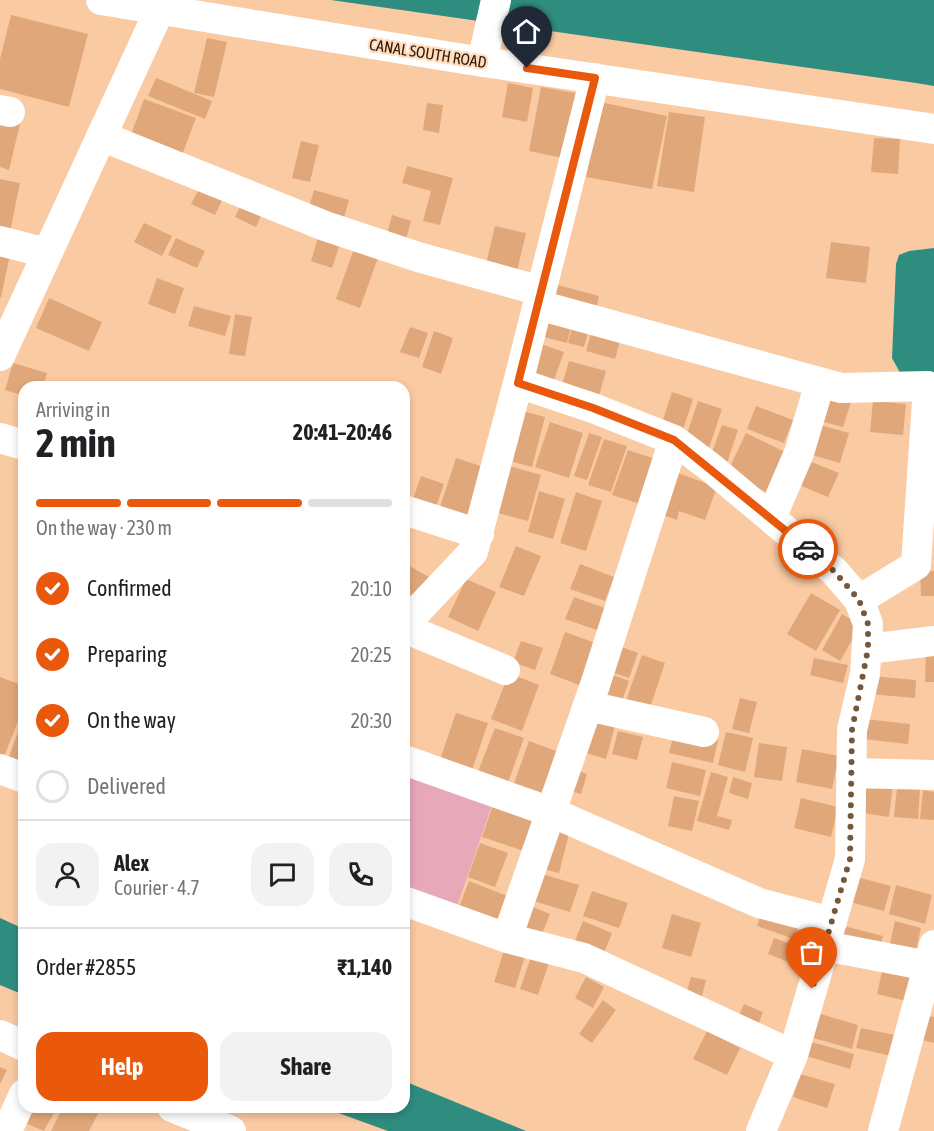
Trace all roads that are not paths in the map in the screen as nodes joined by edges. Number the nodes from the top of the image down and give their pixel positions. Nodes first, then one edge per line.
1 (101, 0) edge
2 (496, 0) edge
3 (160, 9) junction
4 (482, 62) junction
5 (595, 78) junction
6 (934, 129) edge
7 (101, 136) junction
8 (0, 241) edge
9 (47, 253) junction
10 (540, 298) junction
11 (8, 320) edge
12 (0, 356) edge
13 (820, 382) junction
14 (518, 383) junction
15 (0, 438) edge
16 (674, 440) junction
17 (18, 443) edge
18 (410, 512) edge
19 (771, 518) junction
20 (479, 534) junction
21 (859, 600) junction
22 (410, 620) edge
23 (410, 630) edge
24 (934, 641) edge
25 (868, 649) junction
26 (505, 670) dead end
27 (588, 706) junction
28 (704, 732) dead end
29 (410, 762) edge
30 (0, 769) edge
31 (851, 773) junction
32 (934, 775) edge
33 (18, 776) edge
34 (551, 812) junction
35 (410, 903) edge
36 (828, 934) junction
37 (507, 938) junction
38 (932, 959) edge
39 (0, 1035) edge
40 (18, 1043) edge
41 (793, 1055) junction
42 (18, 1107) edge
43 (187, 1113) edge
44 (7, 1131) edge
45 (231, 1131) edge
46 (761, 1131) edge
47 (883, 1131) edge

1 - 3 street, CANAL SOUTH ROAD
2 - 4 street
3 - 4 street, CANAL SOUTH ROAD
3 - 7 street
4 - 5 street, CANAL SOUTH ROAD
5 - 6 street, CANAL SOUTH ROAD
5 - 10 street
7 - 9 street
7 - 10 street
8 - 9 street
9 - 11 street
10 - 13 street
10 - 14 street
11 - 12 street
13 - 19 street
13 - 21 street
14 - 16 street
14 - 20 street
15 - 17 street
16 - 19 street
16 - 27 street
18 - 20 street
19 - 21 street
20 - 22 street
21 - 25 street
23 - 26 street
24 - 25 street
25 - 31 street
27 - 28 street
27 - 34 street
29 - 34 street
30 - 33 street
31 - 32 street
31 - 36 street
34 - 36 street
34 - 37 street
35 - 37 street
36 - 38 street
36 - 41 street
37 - 41 street
38 - 47 street
39 - 40 street
41 - 46 street
42 - 44 street
43 - 45 street

